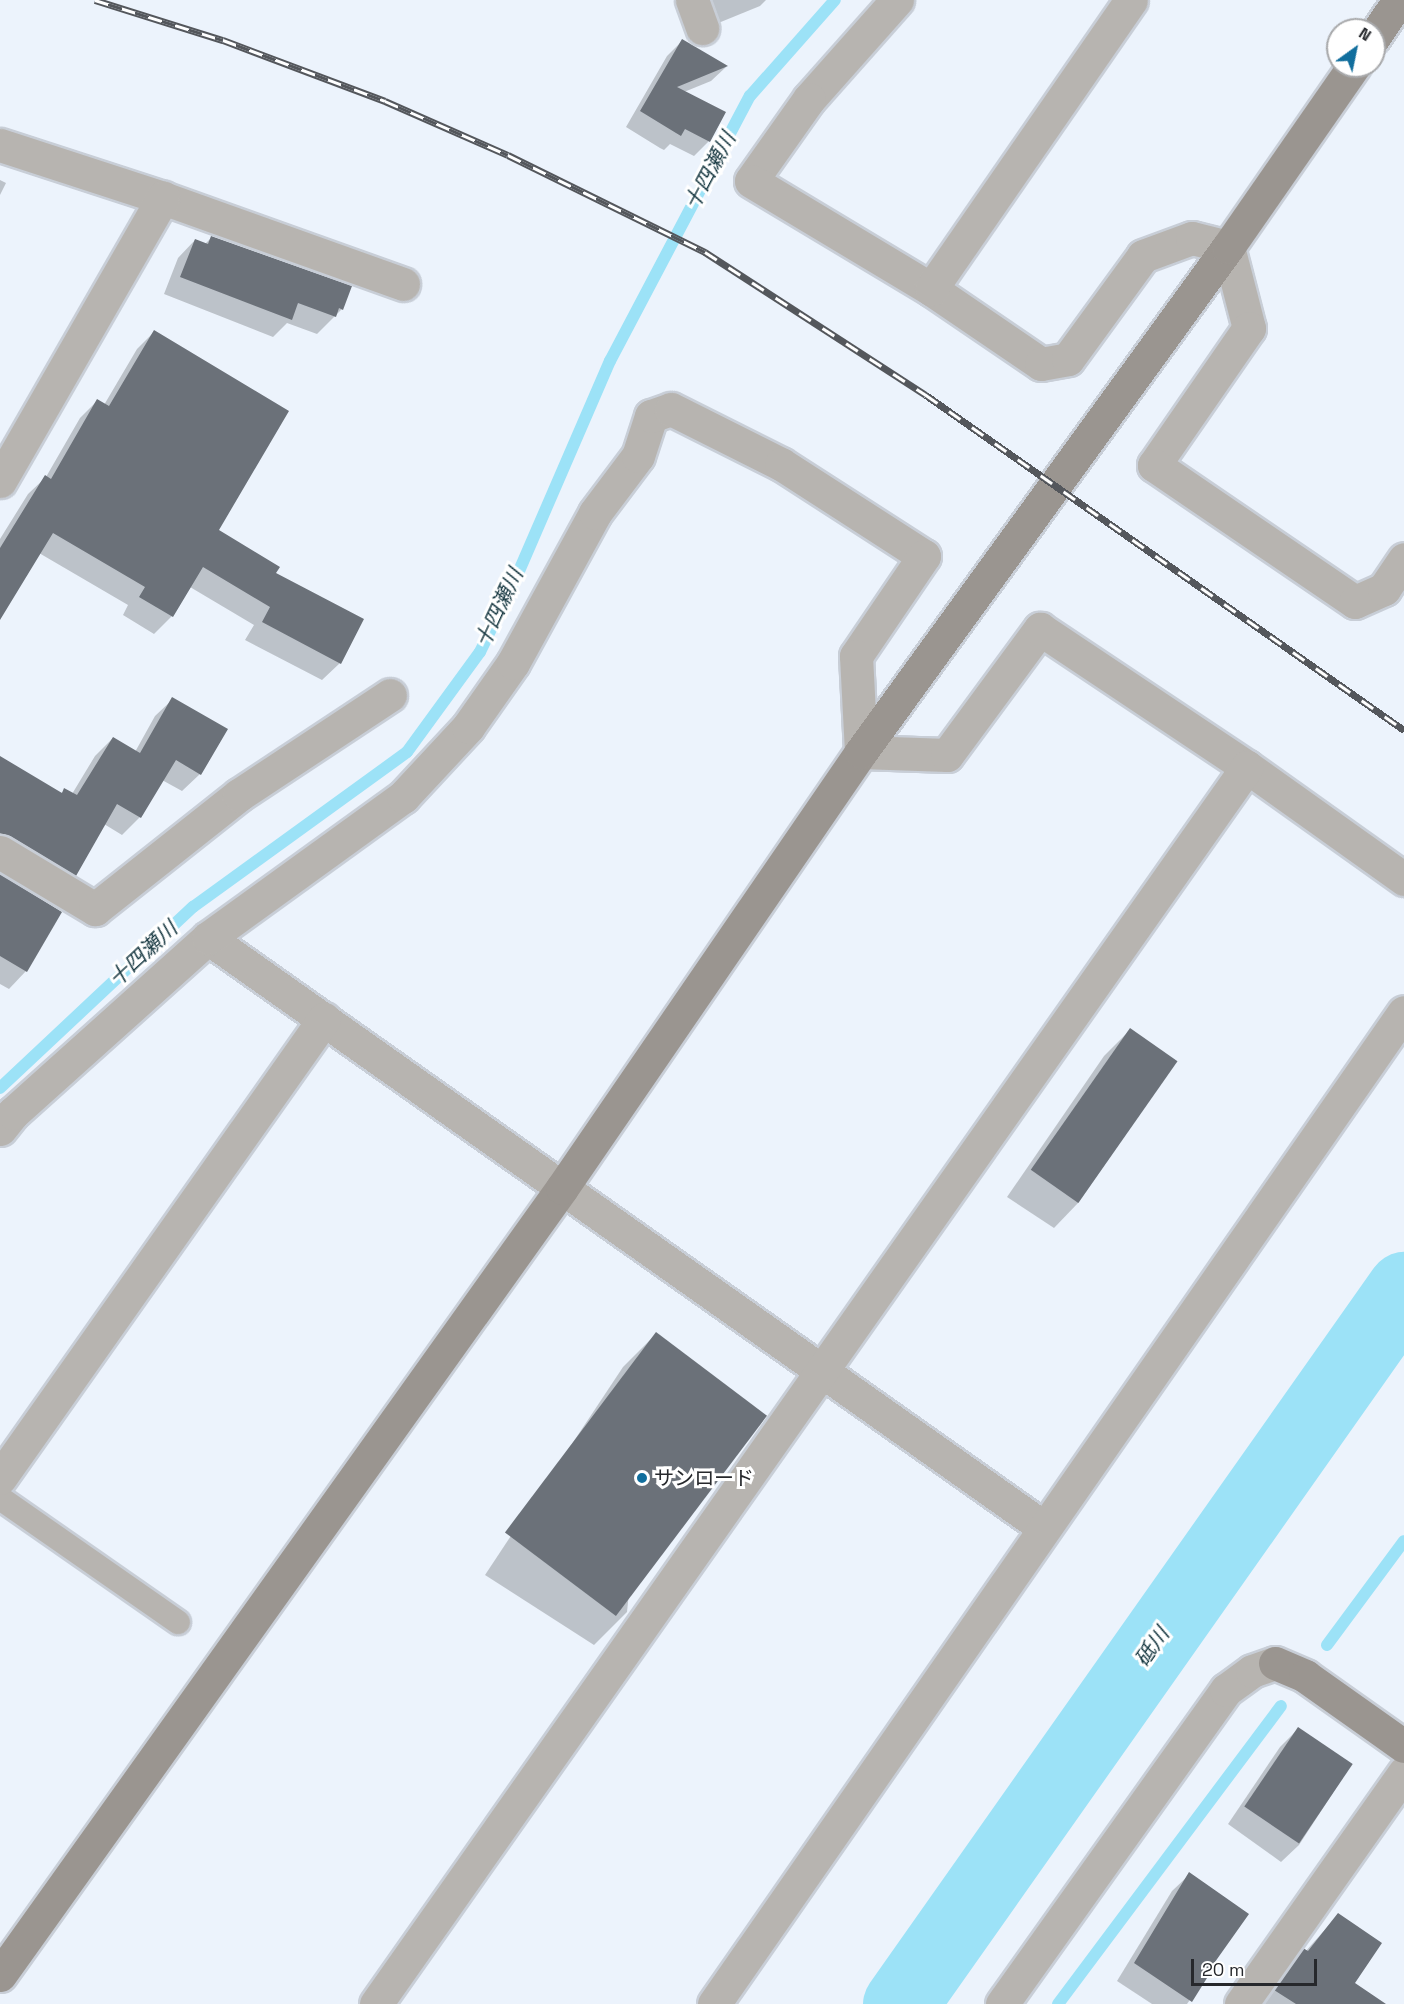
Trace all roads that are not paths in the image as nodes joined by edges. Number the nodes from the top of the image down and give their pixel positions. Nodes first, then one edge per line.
1 (897, 0) edge
2 (1131, 0) edge
3 (1399, 0) edge
4 (1386, 19) edge
5 (1346, 78) edge
6 (0, 145) edge
7 (163, 198) junction
8 (1228, 247) junction
9 (403, 284) dead end
10 (931, 289) junction
11 (0, 482) edge
12 (1404, 560) edge
13 (390, 695) dead end
14 (861, 752) junction
15 (1246, 767) junction
16 (0, 852) edge
17 (1404, 879) edge
18 (208, 938) junction
19 (1404, 1012) edge
20 (324, 1019) junction
21 (0, 1129) edge
22 (562, 1188) junction
23 (823, 1372) junction
24 (0, 1478) edge
25 (0, 1498) edge
26 (1043, 1527) junction
27 (178, 1622) dead end
28 (1404, 1746) edge
29 (1404, 1773) edge
30 (0, 1975) edge
31 (376, 2004) edge
32 (714, 2004) edge
33 (1002, 2004) edge
34 (1241, 2004) edge

1 - 10 street
2 - 10 street
3 - 4 street
5 - 8 street
6 - 7 street
7 - 9 street
7 - 11 street
8 - 10 street
8 - 12 street
8 - 14 street
13 - 16 street
14 - 15 street
14 - 18 street
14 - 22 street
15 - 17 street
15 - 23 street
18 - 20 street
18 - 21 street
19 - 26 street
20 - 22 street
20 - 24 street
22 - 23 street
22 - 30 street
23 - 26 street
23 - 31 street
25 - 27 lane
26 - 32 street
28 - 33 street
29 - 34 street

